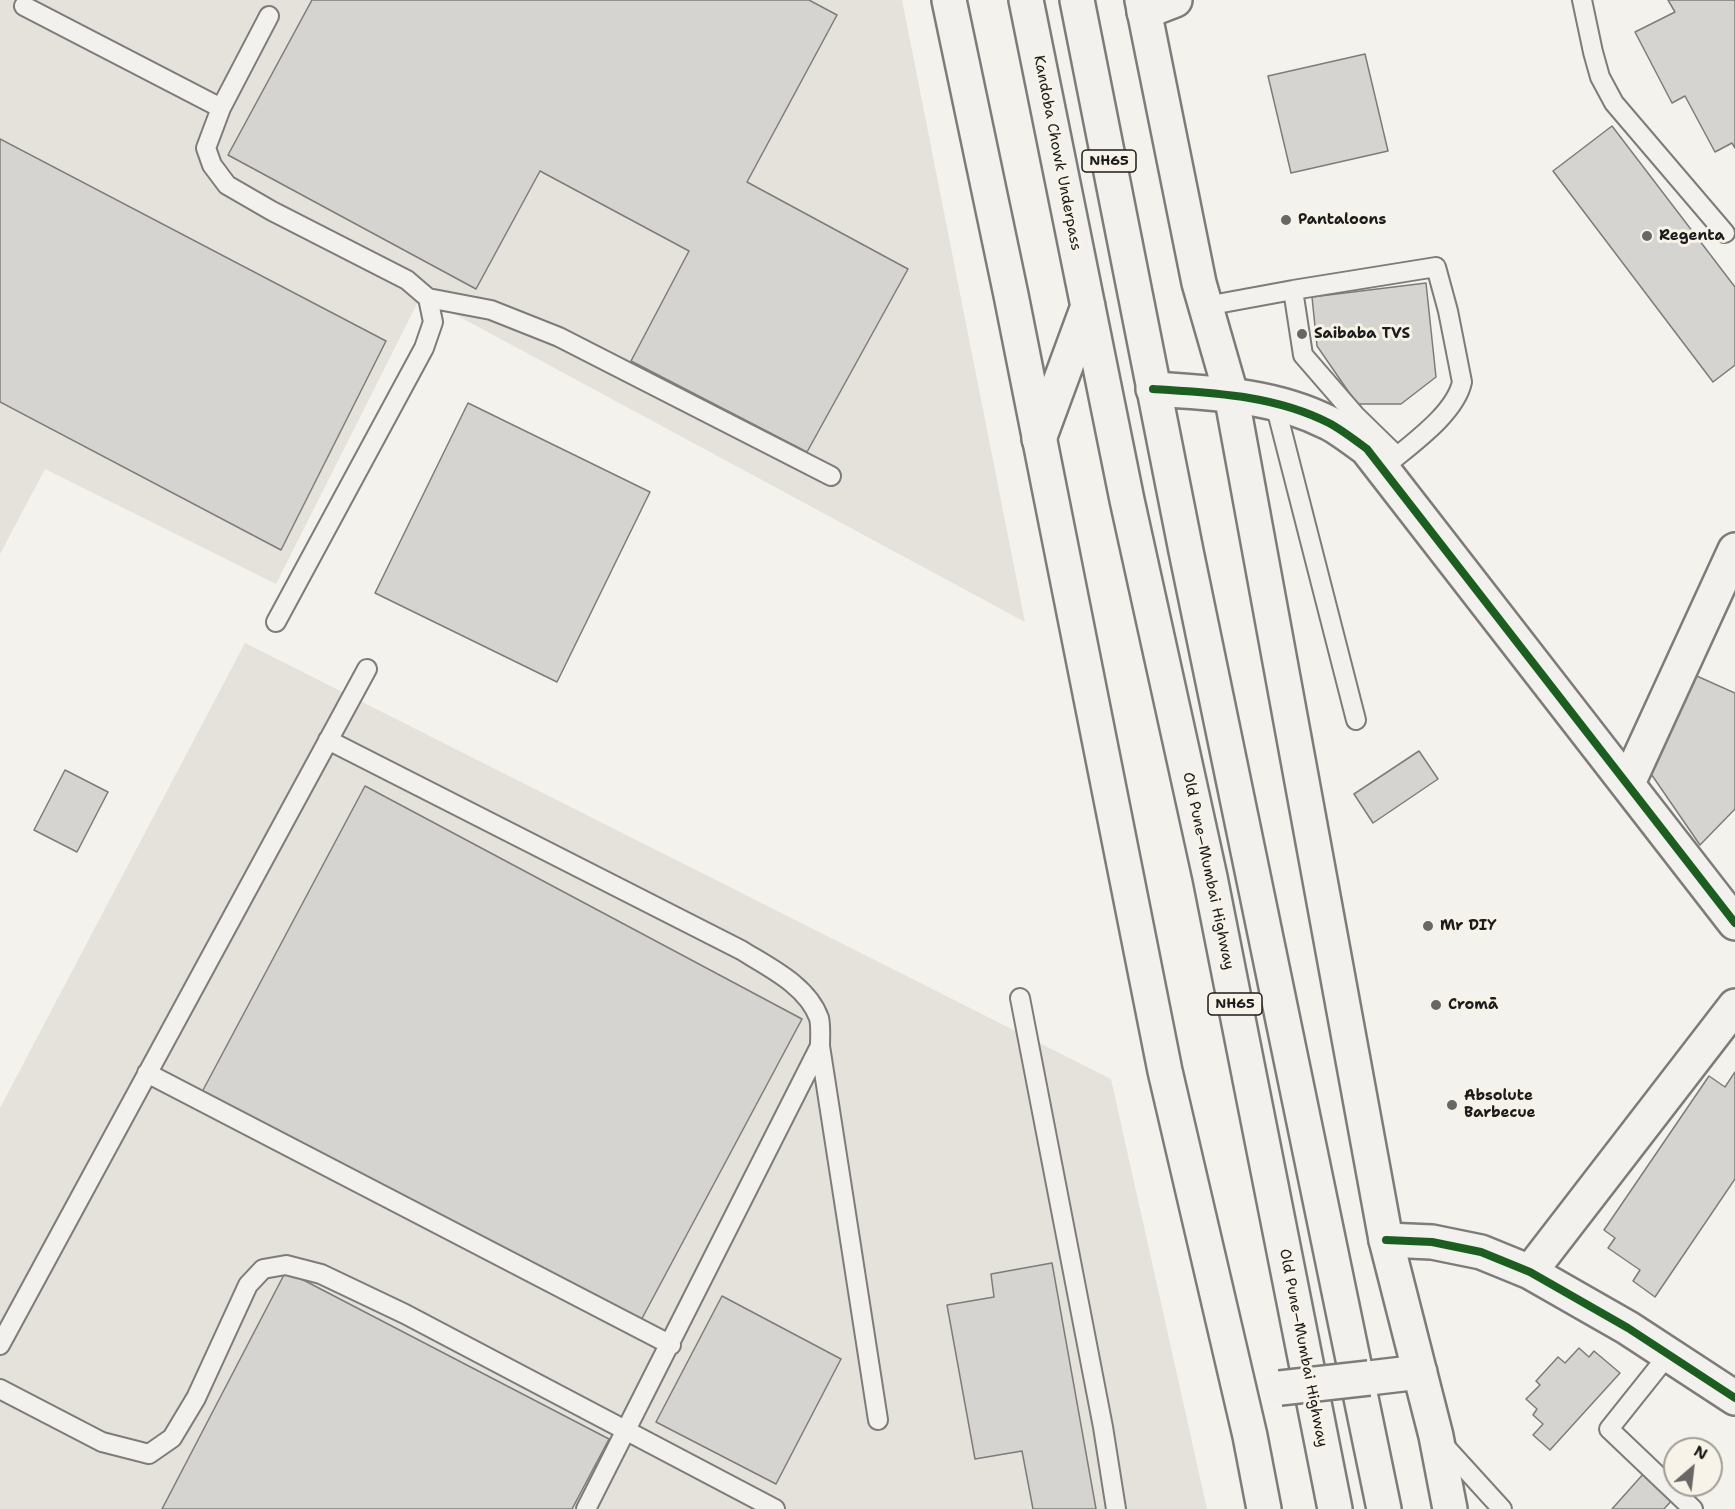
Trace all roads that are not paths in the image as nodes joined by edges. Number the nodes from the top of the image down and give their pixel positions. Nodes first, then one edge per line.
1 (949, 0) edge
2 (1026, 0) edge
3 (1077, 0) edge
4 (1175, 0) edge
5 (1582, 0) edge
6 (24, 6) dead end
7 (1143, 6) edge
8 (269, 16) dead end
9 (221, 108) junction
10 (1725, 233) dead end
11 (1293, 290) junction
12 (428, 298) junction
13 (1088, 306) junction
14 (1206, 306) junction
15 (1154, 389) junction
16 (1232, 394) junction
17 (1275, 404) junction
18 (1039, 439) junction
19 (1390, 462) junction
20 (831, 476) dead end
21 (1735, 550) edge
22 (276, 622) dead end
23 (367, 669) dead end
24 (1356, 720) dead end
25 (328, 740) junction
26 (1628, 783) junction
27 (1735, 923) edge
28 (1020, 998) dead end
29 (1733, 1013) edge
30 (820, 1046) junction
31 (147, 1073) junction
32 (1386, 1240) junction
33 (1530, 1272) junction
34 (670, 1344) junction
35 (0, 1345) edge
36 (1668, 1354) junction
37 (1420, 1372) junction
38 (0, 1389) edge
39 (1240, 1394) junction
40 (1735, 1398) edge
41 (878, 1420) dead end
42 (627, 1432) junction
43 (1436, 1436) junction
44 (586, 1509) edge
45 (775, 1509) edge
46 (1116, 1509) edge
47 (1264, 1509) edge
48 (1335, 1509) edge
49 (1384, 1509) edge
50 (1450, 1509) edge
51 (1502, 1509) edge
52 (1693, 1509) edge

1 - 18 main road
2 - 13 main road, Kandoba Chowk Underpass / NH65
3 - 15 main road, NH65
4 - 7 main road
5 - 10 lane
6 - 9 lane
7 - 14 main road
8 - 9 lane
9 - 12 lane
11 - 14 lane
11 - 19 lane
11 - 19 lane
12 - 20 lane
12 - 22 lane
13 - 18 main road
13 - 48 main road, Old Pune–Mumbai Highway / NH65
14 - 16 main road
15 - 16 main road
15 - 49 main road, NH65
16 - 17 main road
16 - 32 main road
17 - 19 main road
17 - 24 lane
18 - 39 main road
19 - 26 main road
21 - 26 main road
23 - 25 lane
25 - 30 lane
25 - 31 lane
26 - 27 main road
28 - 46 lane
29 - 33 main road
30 - 34 lane
30 - 41 lane
31 - 34 lane
31 - 35 lane
32 - 33 main road
32 - 37 main road
33 - 36 main road
34 - 42 lane
36 - 40 main road
36 - 52 lane
37 - 39 main road, bridge
37 - 43 main road
38 - 42 lane
39 - 47 main road
42 - 44 lane
42 - 45 lane
43 - 50 main road
43 - 51 lane

